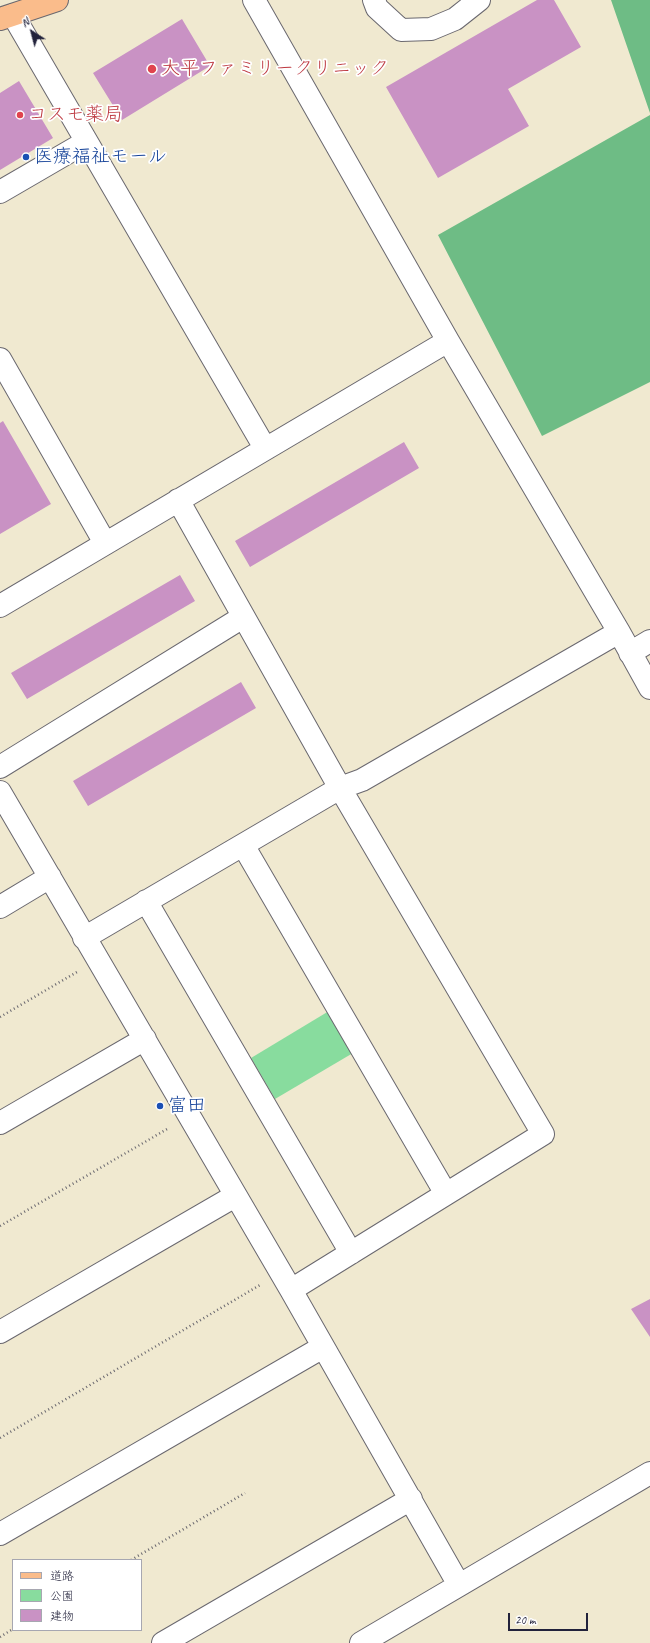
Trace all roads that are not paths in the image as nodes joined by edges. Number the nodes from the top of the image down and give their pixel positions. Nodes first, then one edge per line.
1 (57, 0) edge
2 (254, 0) edge
3 (374, 0) edge
4 (479, 0) edge
5 (6, 17) edge
6 (86, 142) junction
7 (0, 192) edge
8 (448, 341) junction
9 (0, 359) edge
10 (265, 448) junction
11 (178, 500) junction
12 (105, 543) junction
13 (0, 606) edge
14 (243, 617) junction
15 (619, 632) junction
16 (650, 641) edge
17 (630, 653) junction
18 (650, 688) edge
19 (0, 767) edge
20 (340, 788) junction
21 (0, 792) edge
22 (7, 819) edge
23 (243, 846) junction
24 (50, 877) junction
25 (146, 901) junction
26 (0, 907) edge
27 (84, 938) junction
28 (144, 1039) junction
29 (0, 1123) edge
30 (446, 1194) junction
31 (235, 1196) junction
32 (351, 1253) junction
33 (286, 1281) junction
34 (0, 1332) edge
35 (323, 1347) junction
36 (650, 1473) edge
37 (411, 1499) junction
38 (0, 1534) edge
39 (459, 1585) junction
40 (163, 1643) edge
41 (360, 1643) edge

1 - 5 main road
2 - 8 street
3 - 4 street
5 - 6 street
6 - 7 street
6 - 10 street
8 - 10 street
8 - 15 street
9 - 12 street
10 - 11 street
11 - 12 street
11 - 14 street
12 - 13 street
14 - 19 street
14 - 20 street
15 - 17 street
15 - 20 street
16 - 17 street
17 - 18 street
20 - 23 street
20 - 30 street
21 - 22 street
22 - 24 street
23 - 25 street
23 - 30 street
24 - 26 street
24 - 27 street
25 - 27 street
25 - 32 street
27 - 28 street
28 - 29 street
28 - 31 street
30 - 32 street
31 - 33 street
31 - 34 street
32 - 33 street
33 - 35 street
35 - 37 street
35 - 38 street
36 - 39 street
37 - 39 street
37 - 40 street
39 - 41 street

